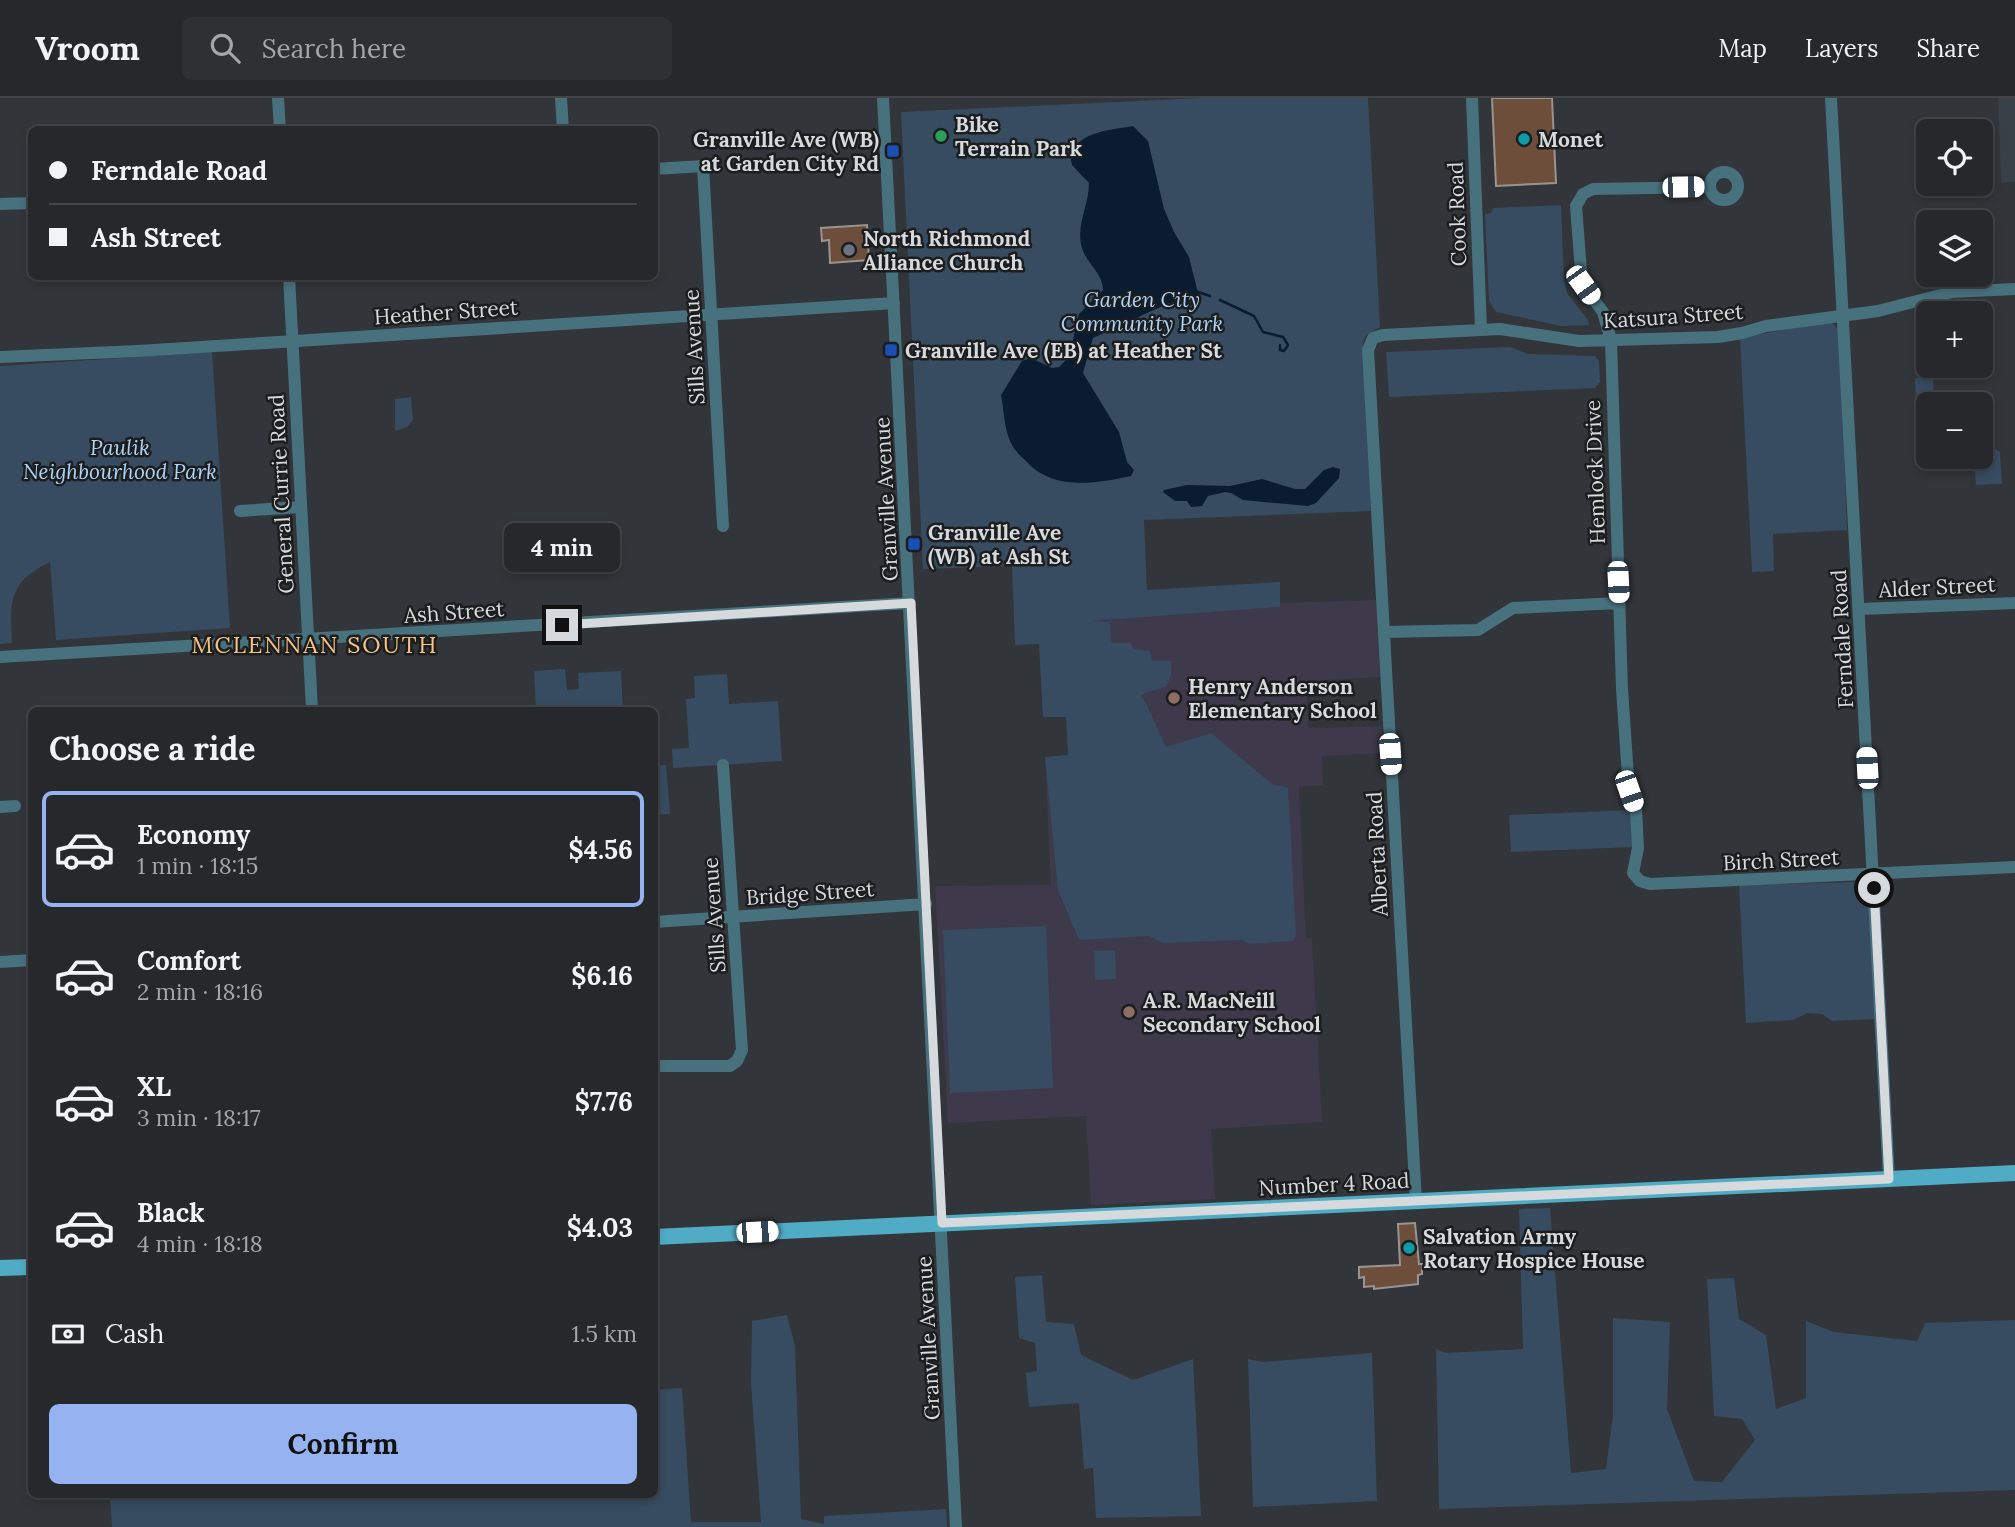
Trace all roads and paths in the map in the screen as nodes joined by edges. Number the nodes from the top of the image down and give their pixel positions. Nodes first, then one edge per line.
1 (278, 98) edge
2 (561, 98) edge
3 (883, 98) edge
4 (1472, 98) edge
5 (1831, 98) edge
6 (280, 126) edge
7 (563, 126) edge
8 (658, 169) edge
9 (1710, 187) dead end
10 (28, 203) edge
11 (0, 204) edge
12 (289, 280) edge
13 (2015, 289) edge
14 (894, 303) junction
15 (712, 315) junction
16 (1844, 317) junction
17 (1481, 329) junction
18 (1373, 338) joint
19 (1611, 340) junction
20 (293, 341) junction
21 (0, 356) edge
22 (300, 508) junction
23 (240, 511) dead end
24 (723, 526) dead end
25 (911, 603) junction
26 (1619, 603) junction
27 (2015, 603) edge
28 (1860, 610) junction
29 (1384, 632) junction
30 (309, 640) junction
31 (0, 657) edge
32 (312, 707) edge
33 (723, 765) dead end
34 (15, 806) dead end
35 (0, 807) edge
36 (2015, 867) edge
37 (1874, 875) junction
38 (1640, 881) joint
39 (926, 904) junction
40 (733, 917) junction
41 (658, 922) edge
42 (28, 960) edge
43 (0, 962) edge
44 (658, 1066) edge
45 (2015, 1173) edge
46 (1889, 1179) junction
47 (1416, 1201) junction
48 (942, 1223) junction
49 (658, 1237) edge
50 (28, 1267) edge
51 (0, 1268) edge
52 (956, 1527) edge

1 - 6 street
2 - 7 street
3 - 14 street, Granville Avenue
4 - 17 street, Cook Road
5 - 16 street, Ferndale Road
8 - 15 street, Sills Avenue
9 - 19 street, Hemlock Drive
10 - 11 street
12 - 20 street, General Currie Road
13 - 16 street, Katsura Street
14 - 15 street, Heather Street
14 - 25 street, Granville Avenue
15 - 20 street, Heather Street
15 - 24 street, Sills Avenue
16 - 19 street, Katsura Street
16 - 28 street, Ferndale Road
17 - 18 street, Katsura Street
17 - 19 street, Katsura Street
18 - 29 street, Alberta Road
19 - 26 street, Hemlock Drive
20 - 21 street, Heather Street
20 - 22 street, General Currie Road
22 - 23 street
22 - 30 street, General Currie Road
25 - 30 street, Ash Street
25 - 39 street, Granville Avenue
26 - 29 street
26 - 38 street, Hemlock Drive
27 - 28 street, Alder Street
28 - 37 street, Ferndale Road
29 - 47 street, Alberta Road
30 - 31 street, Ash Street
30 - 32 street, General Currie Road
33 - 40 street, Sills Avenue
34 - 35 street
36 - 37 street, Birch Street
37 - 38 street, Birch Street
37 - 46 street, Ferndale Road
39 - 40 street, Bridge Street
39 - 48 street, Granville Avenue
40 - 41 street, Bridge Street
40 - 44 street, Sills Avenue
42 - 43 street
45 - 46 main road, Number 4 Road
46 - 47 main road, Number 4 Road
47 - 48 main road, Number 4 Road
48 - 49 main road, Number 4 Road
48 - 52 street, Granville Avenue
50 - 51 main road

